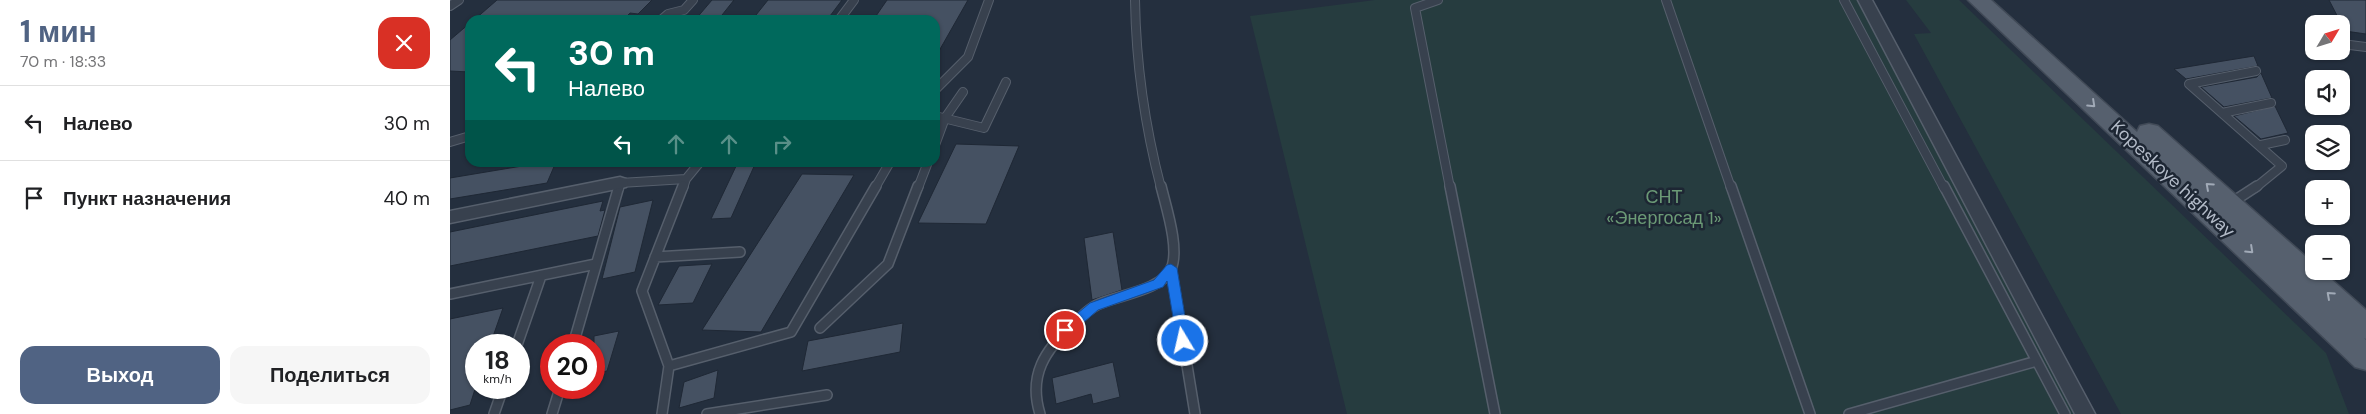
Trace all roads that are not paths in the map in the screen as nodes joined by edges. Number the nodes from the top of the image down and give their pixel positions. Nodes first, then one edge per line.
1 (459, 0) edge
2 (693, 0) edge
3 (854, 0) edge
4 (989, 0) edge
5 (1135, 0) edge
6 (1438, 0) edge
7 (1666, 0) edge
8 (1844, 0) edge
9 (1865, 0) edge
10 (1979, 0) edge
11 (2001, 0) edge
12 (450, 6) edge
13 (667, 15) edge
14 (843, 15) edge
15 (2350, 44) dead end
16 (2366, 47) edge
17 (2256, 71) dead end
18 (1006, 82) dead end
19 (940, 85) edge
20 (963, 92) dead end
21 (2271, 103) dead end
22 (2222, 113) junction
23 (940, 117) edge
24 (945, 118) junction
25 (940, 131) edge
26 (465, 138) edge
27 (2285, 140) dead end
28 (450, 142) edge
29 (2260, 145) junction
30 (696, 167) edge
31 (887, 167) edge
32 (926, 167) edge
33 (686, 179) junction
34 (620, 184) junction
35 (2228, 204) junction
36 (450, 216) edge
37 (740, 252) dead end
38 (655, 257) junction
39 (596, 264) junction
40 (1171, 268) junction
41 (540, 276) junction
42 (450, 294) edge
43 (2366, 327) edge
44 (820, 328) dead end
45 (521, 334) edge
46 (576, 334) edge
47 (2366, 358) edge
48 (2037, 361) junction
49 (669, 366) junction
50 (827, 395) dead end
51 (499, 399) edge
52 (557, 399) edge
53 (494, 414) edge
54 (552, 414) edge
55 (662, 414) edge
56 (707, 414) edge
57 (1040, 414) edge
58 (1195, 414) edge
59 (1495, 414) edge
60 (1810, 414) edge
61 (1849, 414) edge
62 (2065, 414) edge
63 (2085, 414) edge

1 - 12 lane
2 - 13 lane
3 - 14 lane
4 - 19 lane
5 - 40 lane
6 - 59 lane
7 - 60 lane
8 - 48 lane
9 - 63 street
10 -> 47 main road, Kopeskoye highway
35 -> 11 main road, Kopeskoye highway
15 - 16 lane
17 - 22 lane
18 - 24 lane
20 - 24 lane
21 - 22 lane
22 - 29 lane
23 - 24 lane
24 - 25 lane
26 - 28 lane
27 - 29 lane
29 - 35 lane
30 - 33 lane
31 - 49 lane
32 - 44 lane
33 - 34 lane
33 - 38 lane
34 - 36 street
34 - 39 lane
43 -> 35 main road, Kopeskoye highway
37 - 38 lane
38 - 49 lane
39 - 41 lane
39 - 46 lane
40 - 57 lane
40 - 58 lane
41 - 42 lane
41 - 45 lane
48 - 61 lane
48 - 62 lane
49 - 55 lane
50 - 56 lane
51 - 53 lane
52 - 54 lane

